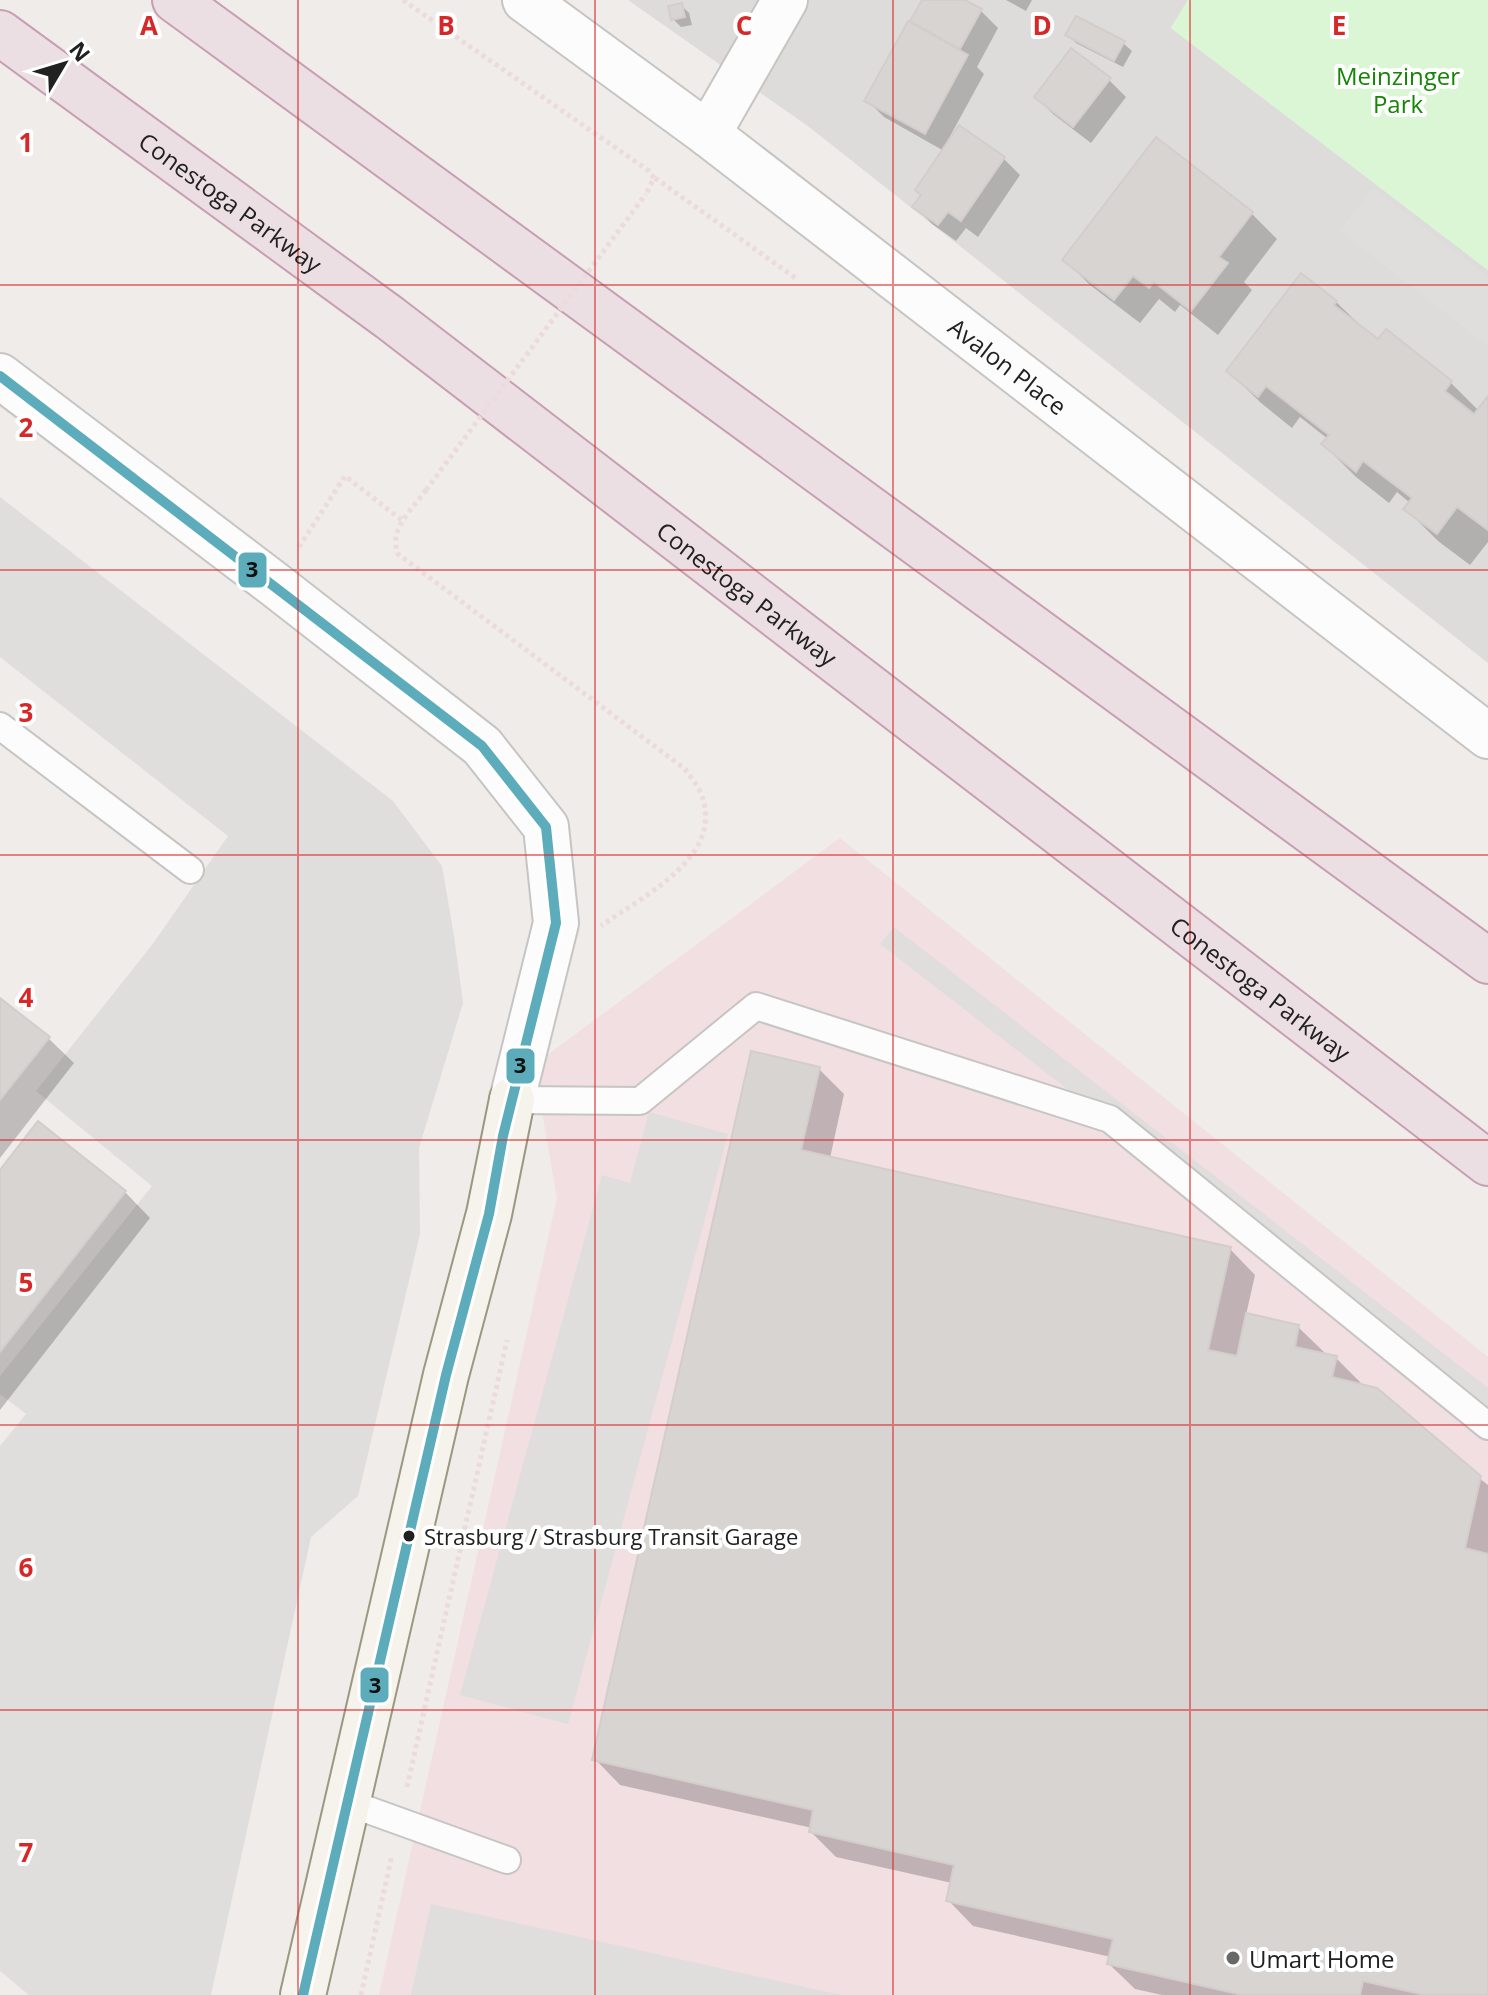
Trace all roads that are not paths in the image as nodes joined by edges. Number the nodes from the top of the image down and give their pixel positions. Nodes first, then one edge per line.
1 (175, 0) edge
2 (525, 0) edge
3 (785, 0) edge
4 (0, 33) edge
5 (708, 134) junction
6 (0, 376) edge
7 (0, 726) edge
8 (1488, 736) edge
9 (190, 870) dead end
10 (1488, 961) edge
11 (512, 1100) junction
12 (1488, 1163) edge
13 (1488, 1426) edge
14 (346, 1802) junction
15 (507, 1860) dead end
16 (303, 1995) edge

1 - 10 highway
2 - 5 street, Avalon Place
3 - 5 street
4 - 12 highway, Conestoga Parkway
5 - 8 street, Avalon Place
6 - 11 street
7 - 9 lane
11 - 13 lane
11 - 14 street
14 - 15 lane
14 - 16 street

